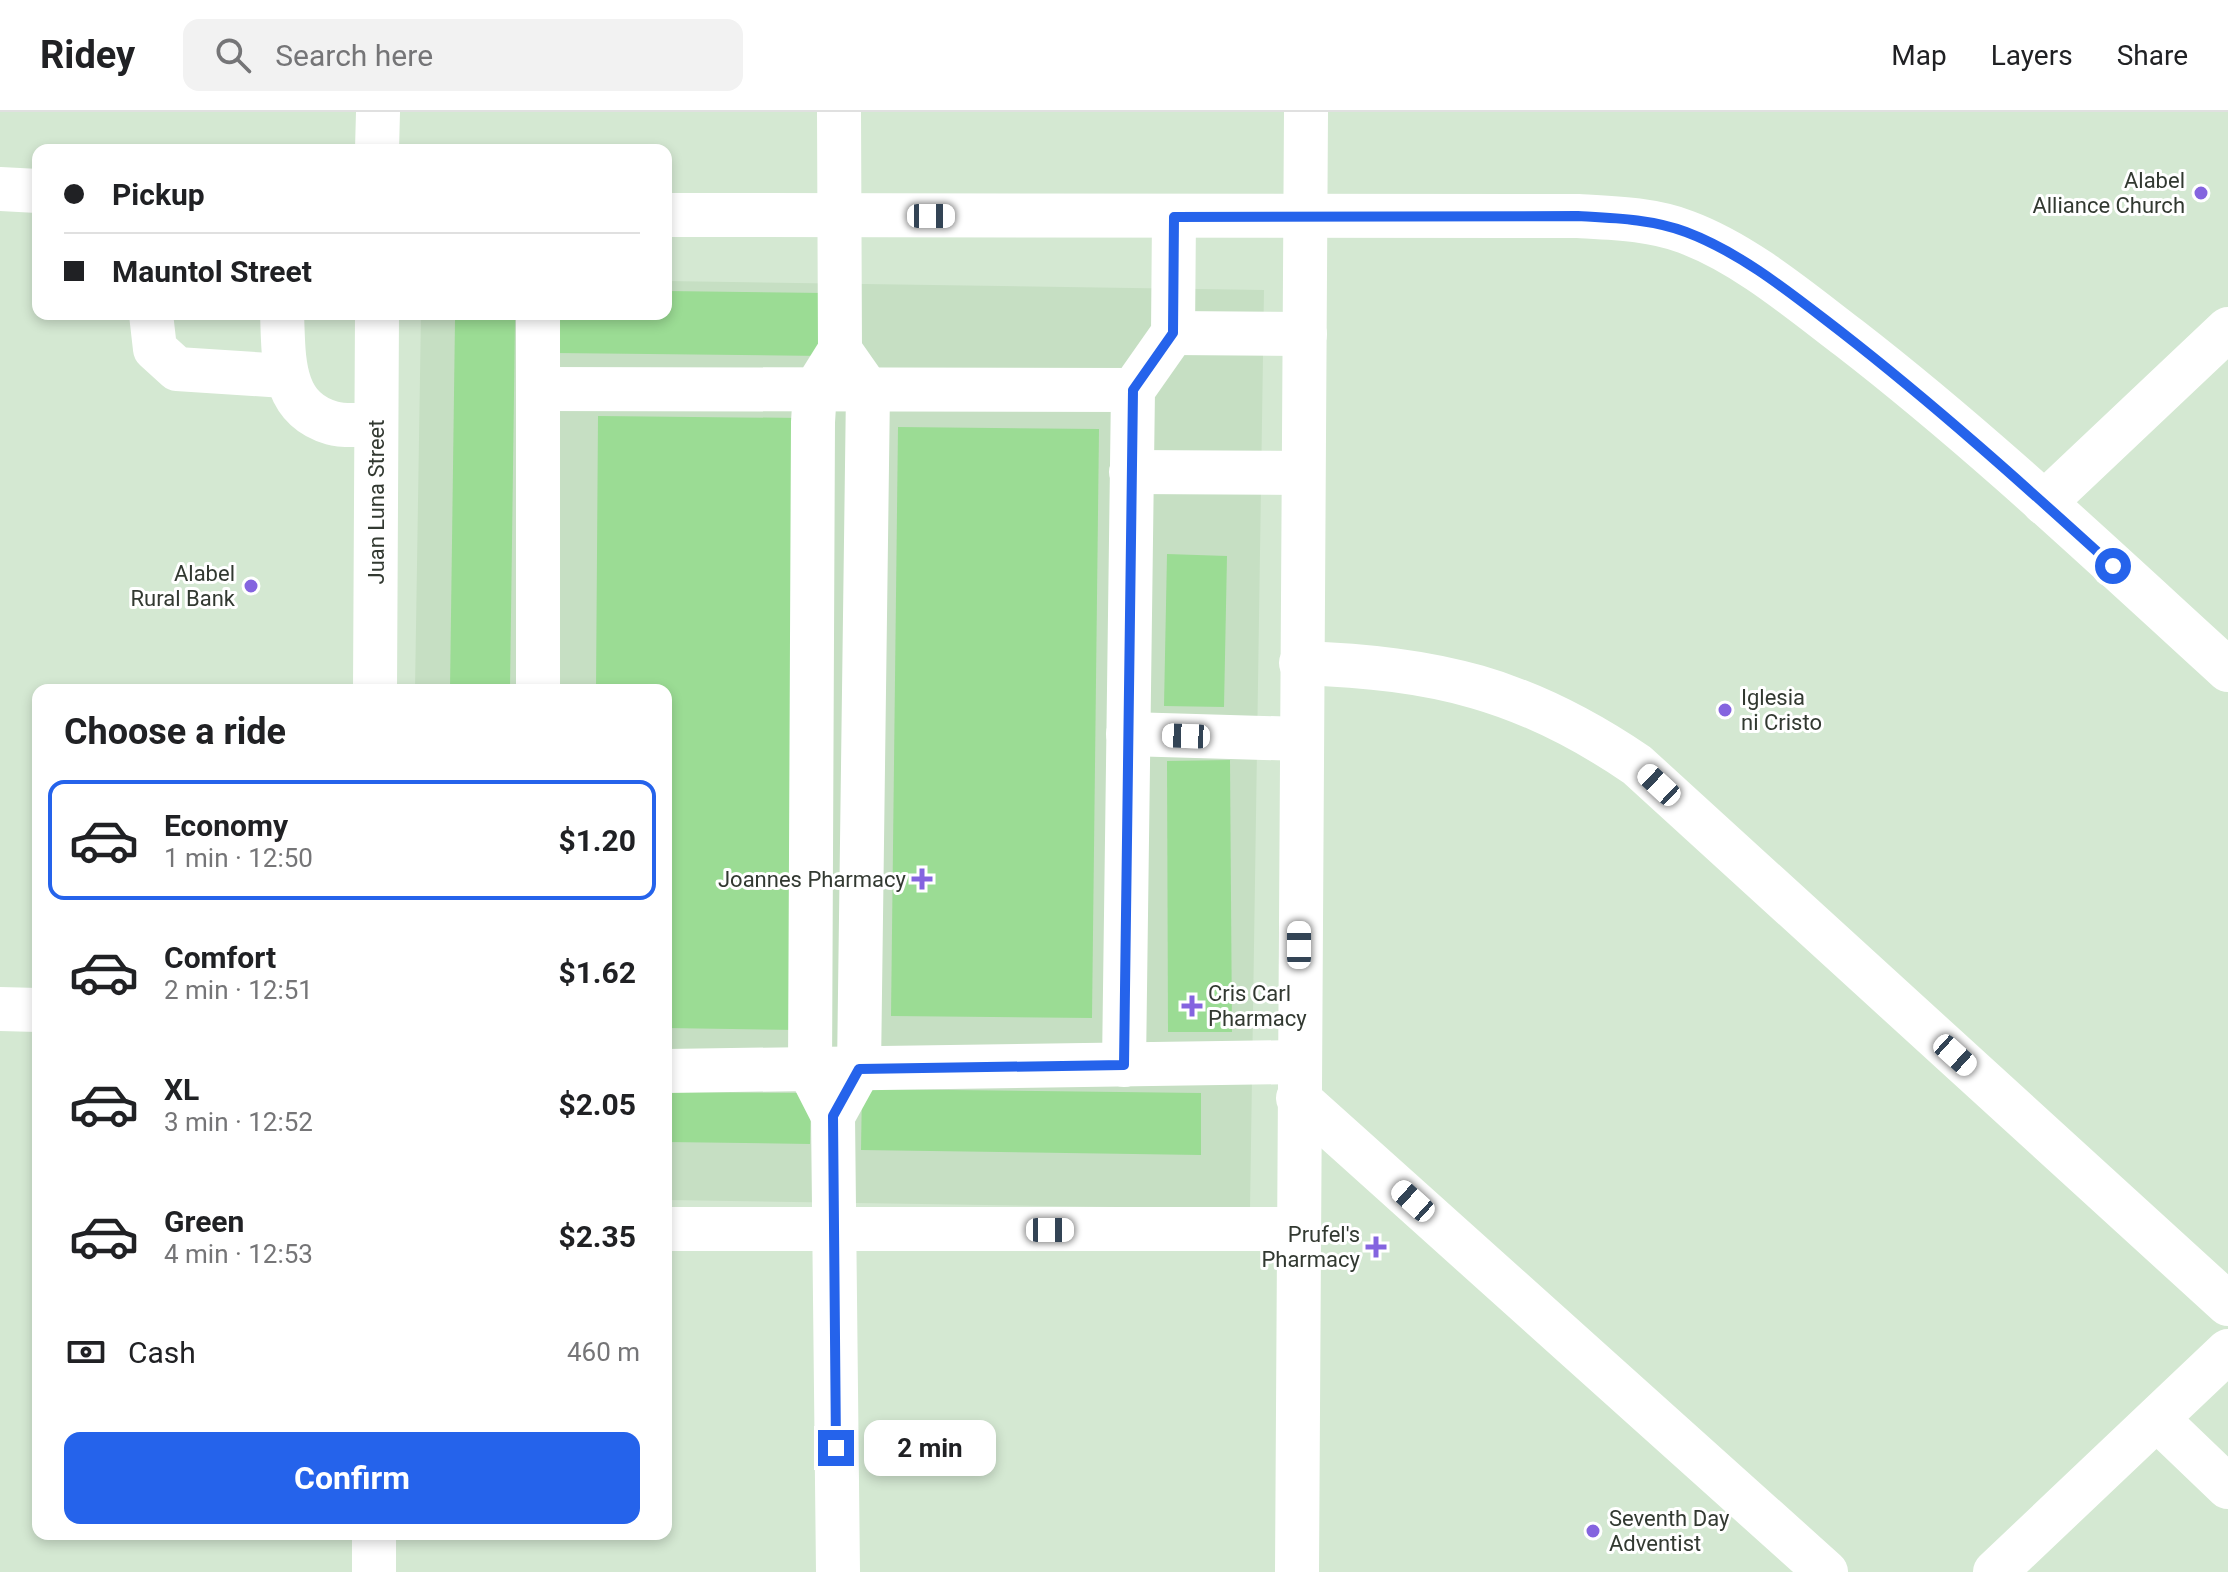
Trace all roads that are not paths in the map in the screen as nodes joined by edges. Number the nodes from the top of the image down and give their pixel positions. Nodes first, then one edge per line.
1 (378, 112) edge
2 (839, 112) edge
3 (1306, 112) edge
4 (377, 144) edge
5 (0, 189) edge
6 (32, 191) edge
7 (672, 215) edge
8 (840, 215) junction
9 (1174, 217) junction
10 (1305, 217) junction
11 (152, 320) edge
12 (282, 320) edge
13 (377, 320) edge
14 (538, 320) edge
15 (2228, 329) edge
16 (1173, 333) junction
17 (1305, 334) junction
18 (840, 350) junction
19 (285, 376) junction
20 (540, 389) junction
21 (815, 390) junction
22 (868, 390) junction
23 (1133, 390) junction
24 (376, 425) junction
25 (1131, 472) junction
26 (1303, 473) junction
27 (2044, 503) junction
28 (1301, 663) junction
29 (2228, 670) edge
30 (375, 684) edge
31 (538, 684) edge
32 (811, 718) junction
33 (864, 719) junction
34 (1128, 734) junction
35 (1301, 739) junction
36 (0, 1009) edge
37 (32, 1010) edge
38 (1124, 1065) junction
39 (859, 1069) junction
40 (672, 1071) edge
41 (810, 1071) junction
42 (1298, 1080) junction
43 (833, 1116) junction
44 (672, 1229) edge
45 (1296, 1229) junction
46 (834, 1231) junction
47 (2228, 1304) edge
48 (2228, 1351) edge
49 (2157, 1419) junction
50 (2228, 1487) edge
51 (374, 1540) edge
52 (374, 1572) edge
53 (838, 1572) edge
54 (1297, 1572) edge
55 (1826, 1572) edge
56 (1995, 1572) edge

1 - 4 street
2 - 8 street
3 - 10 street
5 - 6 street
7 - 8 street
8 - 9 street
8 - 18 street
9 - 10 street
9 - 16 street
10 - 17 street
10 - 27 street
11 - 19 street
12 - 19 street
13 - 24 street, Juan Luna Street
14 - 20 street
15 - 27 street
16 - 17 street
16 - 23 street
17 - 26 street
18 - 21 street
18 - 22 street
19 - 24 street
20 - 21 street
20 - 31 street
21 - 22 street
21 - 32 street
22 - 23 street
22 - 33 street
23 - 25 street
24 - 30 street, Juan Luna Street
25 - 26 street
25 - 34 street
26 - 28 street
27 - 29 street
28 - 35 street
28 - 47 street
32 - 33 street
32 - 41 street
33 - 39 street
34 - 35 street
34 - 38 street
35 - 42 street
36 - 37 street
38 - 39 street
38 - 42 street
39 - 41 street
39 - 43 street
40 - 41 street
41 - 43 street
42 - 45 street
42 - 55 street
43 - 46 street
44 - 46 street
45 - 46 street
45 - 54 street
46 - 53 street
48 - 49 street
49 - 50 street
49 - 56 street
51 - 52 street

